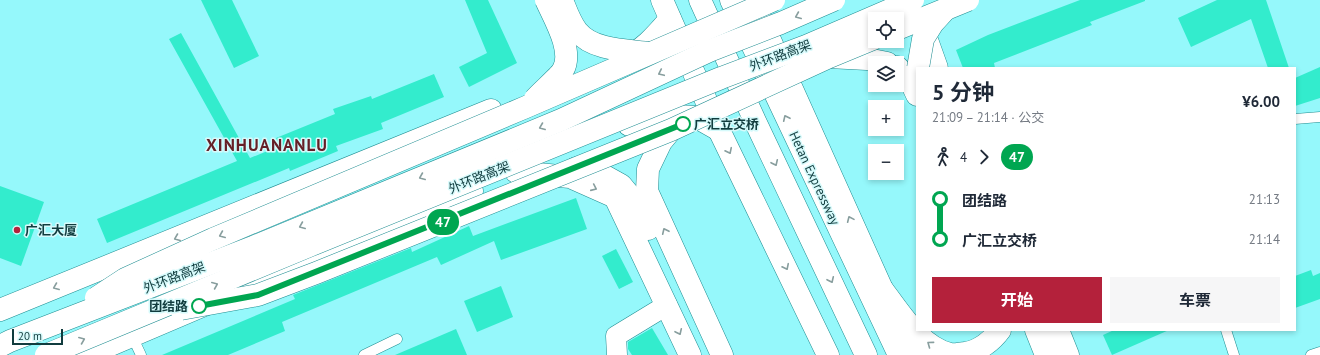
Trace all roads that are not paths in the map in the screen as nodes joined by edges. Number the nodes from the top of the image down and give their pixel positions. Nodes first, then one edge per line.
1 (546, 0) edge
2 (562, 0) edge
3 (700, 0) edge
4 (731, 0) edge
5 (752, 0) edge
6 (774, 0) edge
7 (834, 0) edge
8 (968, 0) edge
9 (947, 5) edge
10 (915, 7) edge
11 (666, 10) edge
12 (904, 16) edge
13 (904, 26) edge
14 (868, 34) edge
15 (868, 41) edge
16 (652, 53) junction
17 (828, 57) junction
18 (868, 59) edge
19 (918, 67) edge
20 (937, 67) edge
21 (904, 74) edge
22 (787, 79) junction
23 (916, 93) edge
24 (526, 107) junction
25 (1320, 116) edge
26 (1296, 119) edge
27 (671, 130) junction
28 (719, 130) junction
29 (576, 168) junction
30 (516, 172) junction
31 (882, 289) junction
32 (667, 305) junction
33 (0, 310) edge
34 (57, 323) junction
35 (999, 331) edge
36 (1036, 331) edge
37 (1058, 331) edge
38 (1226, 331) edge
39 (138, 336) edge
40 (397, 339) dead end
41 (0, 346) edge
42 (1320, 352) edge
43 (46, 355) edge
44 (87, 355) edge
45 (364, 355) edge
46 (617, 355) edge
47 (690, 355) edge
48 (709, 355) edge
49 (722, 355) edge
50 (828, 355) edge
51 (866, 355) edge
52 (899, 355) edge
53 (915, 355) edge
54 (1046, 355) edge
55 (1068, 355) edge
56 (1234, 355) edge
57 (1311, 355) edge

1 - 24 main road, bridge
2 - 16 main road, bridge
3 -> 51 main road
52 -> 4 main road, Hetan Expressway
5 - 22 main road
6 - 16 main road, bridge
7 -> 34 main road, 外环路高架, bridge
8 - 9 main road, bridge
9 - 10 main road
9 - 13 main road, bridge
9 - 19 main road, bridge
10 - 12 main road
10 - 20 main road
39 -> 10 main road, 外环路高架, bridge
11 - 28 main road
11 -> 33 main road
14 - 22 main road
15 - 17 main road, bridge
16 - 24 main road, bridge
17 - 18 main road
17 - 27 main road, bridge
21 - 23 main road
31 -> 22 main road
24 -> 34 main road, bridge
25 - 26 lane
27 - 29 main road, bridge
49 -> 27 main road
28 - 30 main road
28 -> 50 main road
29 - 39 main road, bridge
29 - 48 main road
30 -> 32 main road
30 - 39 main road
35 -> 31 main road
31 - 53 main road
32 - 46 street
32 -> 47 main road
34 - 41 main road, 外环路高架, bridge
36 - 54 main road
37 - 55 main road
38 - 56 lane
43 -> 39 main road, 外环路高架, bridge
39 - 44 main road
40 - 45 lane
42 - 57 lane

